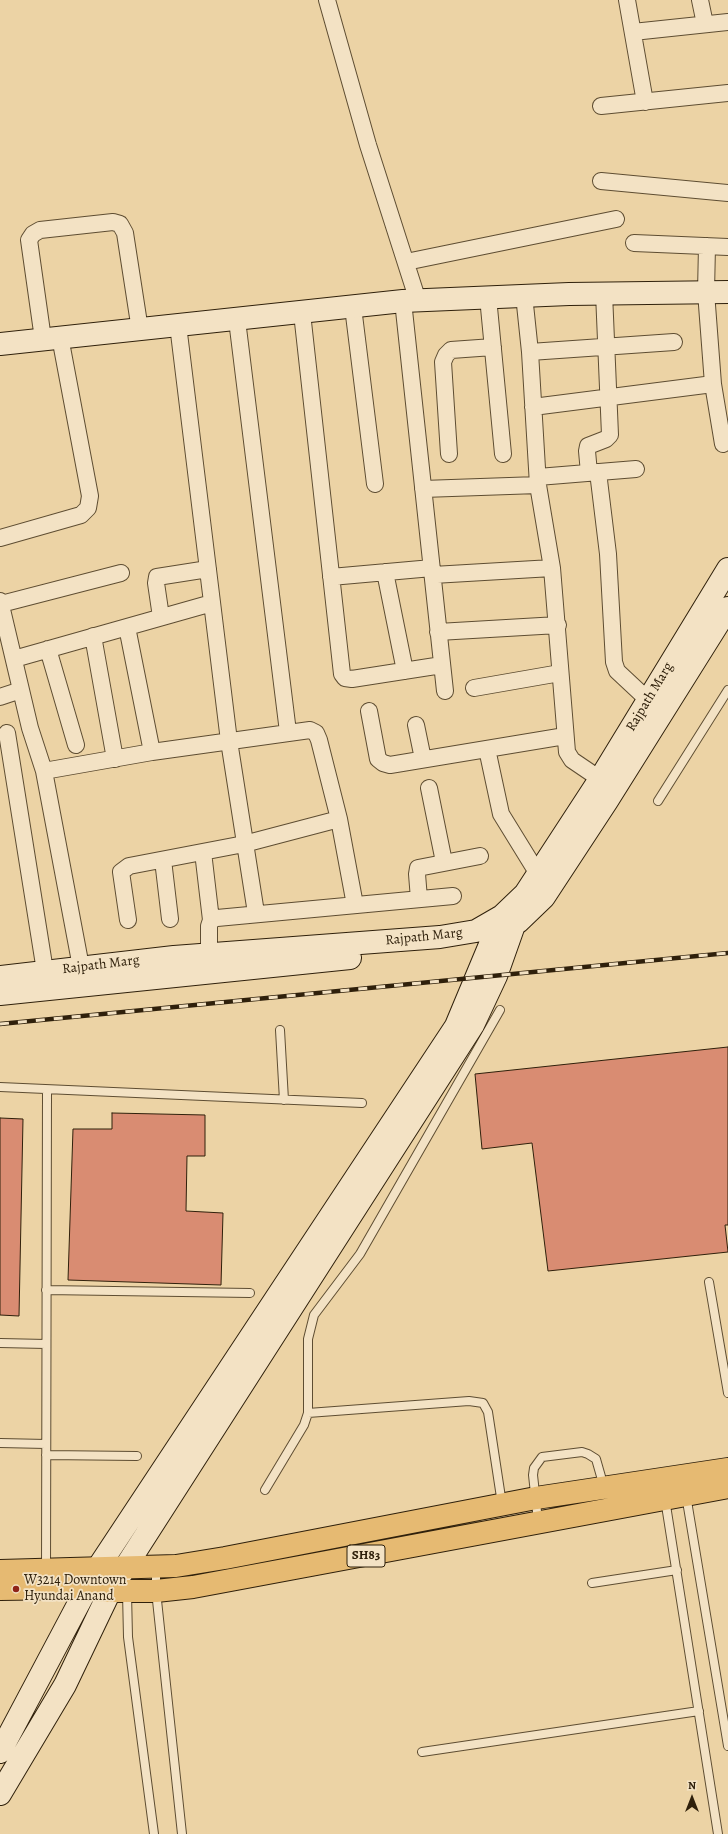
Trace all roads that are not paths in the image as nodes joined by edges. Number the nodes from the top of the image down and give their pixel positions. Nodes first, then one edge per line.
1 (327, 0) edge
2 (627, 0) edge
3 (700, 0) edge
4 (728, 22) edge
5 (705, 24) junction
6 (633, 32) junction
7 (728, 94) edge
8 (645, 102) junction
9 (601, 106) dead end
10 (601, 181) dead end
11 (728, 193) edge
12 (616, 219) dead end
13 (634, 243) dead end
14 (707, 246) junction
15 (728, 247) edge
16 (406, 262) junction
17 (706, 292) junction
18 (728, 292) edge
19 (604, 293) junction
20 (524, 295) junction
21 (488, 297) junction
22 (410, 301) junction
23 (353, 307) junction
24 (302, 313) junction
25 (236, 320) junction
26 (178, 325) junction
27 (140, 330) junction
28 (51, 338) junction
29 (674, 342) dead end
30 (0, 344) edge
31 (493, 347) junction
32 (607, 347) junction
33 (530, 352) junction
34 (712, 384) junction
35 (610, 396) junction
36 (533, 407) junction
37 (723, 444) dead end
38 (449, 454) dead end
39 (502, 454) dead end
40 (636, 468) dead end
41 (593, 472) junction
42 (538, 481) junction
43 (374, 484) dead end
44 (423, 489) junction
45 (0, 538) edge
46 (552, 568) junction
47 (208, 569) junction
48 (728, 569) edge
49 (121, 572) dead end
50 (385, 572) junction
51 (432, 572) junction
52 (331, 577) junction
53 (0, 602) edge
54 (212, 603) junction
55 (728, 608) edge
56 (161, 617) junction
57 (3, 625) edge
58 (558, 625) junction
59 (128, 626) junction
60 (438, 632) junction
61 (93, 636) junction
62 (48, 649) junction
63 (8, 653) edge
64 (442, 665) junction
65 (405, 671) junction
66 (560, 673) junction
67 (474, 688) dead end
68 (21, 690) junction
69 (728, 690) edge
70 (445, 691) dead end
71 (0, 697) edge
72 (648, 700) junction
73 (369, 711) dead end
74 (416, 725) dead end
75 (30, 728) junction
76 (288, 732) junction
77 (4, 734) edge
78 (565, 736) junction
79 (230, 741) junction
80 (76, 745) dead end
81 (487, 749) junction
82 (152, 752) junction
83 (115, 759) junction
84 (423, 759) junction
85 (44, 771) junction
86 (600, 779) junction
87 (429, 788) dead end
88 (658, 801) dead end
89 (339, 819) junction
90 (244, 844) junction
91 (203, 852) junction
92 (480, 856) dead end
93 (163, 860) junction
94 (444, 862) junction
95 (538, 874) junction
96 (453, 896) dead end
97 (420, 899) junction
98 (355, 906) junction
99 (256, 913) junction
100 (170, 919) dead end
101 (128, 920) dead end
102 (211, 920) junction
103 (508, 921) junction
104 (493, 939) junction
105 (209, 954) junction
106 (81, 967) junction
107 (45, 971) junction
108 (0, 976) edge
109 (0, 994) edge
110 (500, 1010) dead end
111 (280, 1030) dead end
112 (0, 1087) edge
113 (47, 1090) junction
114 (284, 1100) junction
115 (362, 1103) dead end
116 (709, 1282) dead end
117 (46, 1290) junction
118 (250, 1293) dead end
119 (0, 1343) edge
120 (46, 1344) junction
121 (728, 1393) edge
122 (308, 1413) junction
123 (0, 1442) edge
124 (46, 1444) junction
125 (46, 1455) junction
126 (138, 1456) dead end
127 (728, 1469) edge
128 (728, 1487) edge
129 (265, 1490) dead end
130 (676, 1496) junction
131 (536, 1498) junction
132 (606, 1498) junction
133 (502, 1505) junction
134 (538, 1522) junction
135 (156, 1566) junction
136 (97, 1569) junction
137 (46, 1570) junction
138 (676, 1570) junction
139 (0, 1571) edge
140 (125, 1579) junction
141 (592, 1583) dead end
142 (0, 1589) edge
143 (85, 1589) junction
144 (156, 1591) junction
145 (699, 1711) junction
146 (728, 1746) edge
147 (0, 1752) edge
148 (422, 1752) dead end
149 (0, 1794) edge
150 (154, 1834) edge
151 (182, 1834) edge
152 (718, 1834) edge

1 - 16 street
2 - 6 street
3 - 5 street
4 - 5 street
5 - 6 street
6 - 8 street
7 - 8 street
8 - 9 street
10 - 11 street
12 - 16 street
13 - 14 street
14 - 15 street
14 - 17 street
16 - 22 street
17 - 18 street
17 - 19 street
17 - 34 street
19 - 20 street
19 - 32 street
20 - 21 street
20 - 33 street
21 - 22 street
21 - 31 street
22 - 23 street
22 - 44 street
23 - 24 street
23 - 43 street
24 - 25 street
24 - 52 street
25 - 26 street
25 - 76 street
26 - 27 street
26 - 47 street
27 - 28 street
27 - 28 street
28 - 30 street
28 - 45 street
29 - 32 street
31 - 38 street
31 - 39 street
32 - 33 street
32 - 35 street
33 - 36 street
34 - 35 street
34 - 37 street
35 - 36 street
35 - 41 street
36 - 42 street
40 - 41 street
41 - 42 street
41 - 72 street
42 - 44 street
42 - 46 street
44 - 51 street
46 - 51 street
46 - 58 street
47 - 54 street
47 - 56 street
48 - 72 street, Rajpath Marg
49 - 53 street
50 - 51 street
50 - 52 street
50 - 65 street
51 - 60 street
52 - 65 street
53 - 57 street
54 - 56 street
54 - 79 street
55 - 103 street, Rajpath Marg
56 - 59 street
57 - 63 street
58 - 60 street
58 - 66 street
59 - 61 street
59 - 82 street
60 - 64 street
61 - 62 street
61 - 83 street
62 - 63 street
62 - 80 street
63 - 68 street
64 - 65 street
64 - 70 street
66 - 67 street
66 - 78 street
68 - 71 street
68 - 75 street
69 - 88 lane
72 - 86 street, Rajpath Marg
73 - 84 street
74 - 84 street
75 - 77 street
75 - 85 street
76 - 79 street
76 - 89 street
77 - 107 street
78 - 81 street
78 - 86 street
79 - 82 street
79 - 90 street
81 - 84 street
81 - 95 street
82 - 83 street
83 - 85 street
85 - 106 street
86 - 95 street, Rajpath Marg
87 - 94 street
89 - 90 street
89 - 98 street
90 - 91 street
90 - 99 street
91 - 93 street
91 - 102 street
92 - 94 street
93 - 100 street
93 - 101 street
94 - 97 street
95 - 103 street, Rajpath Marg
96 - 97 street
97 - 98 street
98 - 99 street
99 - 102 street
102 - 105 street
103 - 104 street, Rajpath Marg
103 - 105 street, Rajpath Marg
103 - 140 street, Rajpath Marg
104 - 109 street, Rajpath Marg
104 - 136 street
105 - 106 street, Rajpath Marg
106 - 107 street, Rajpath Marg
107 - 108 street, Rajpath Marg
110 - 122 lane
111 - 114 lane
112 - 113 lane
113 - 114 lane
113 - 117 lane
114 - 115 lane
116 - 121 lane
117 - 118 lane
117 - 120 lane
119 - 120 lane
120 - 124 lane
122 - 129 lane
122 - 133 lane
123 - 124 lane
124 - 125 lane
125 - 126 lane
125 - 137 lane
127 - 132 main road, SH83
128 - 130 main road, SH83
130 - 132 main road, SH83
130 - 138 lane
130 - 146 lane
131 - 132 main road, SH83
131 - 132 lane
131 - 133 main road, SH83
131 - 134 lane
132 - 134 main road, SH83
133 - 135 main road, SH83
134 - 144 main road, SH83
135 - 140 main road, SH83
135 - 144 lane
136 - 137 main road, SH83
136 - 140 main road, SH83
136 - 143 street
137 - 139 main road, SH83
138 - 141 lane
138 - 145 lane
140 - 143 main road, SH83
140 - 144 main road, SH83
140 - 149 street, Rajpath Marg
140 - 150 lane
142 - 143 main road, SH83
143 - 147 street
144 - 151 lane
145 - 148 lane
145 - 152 lane

